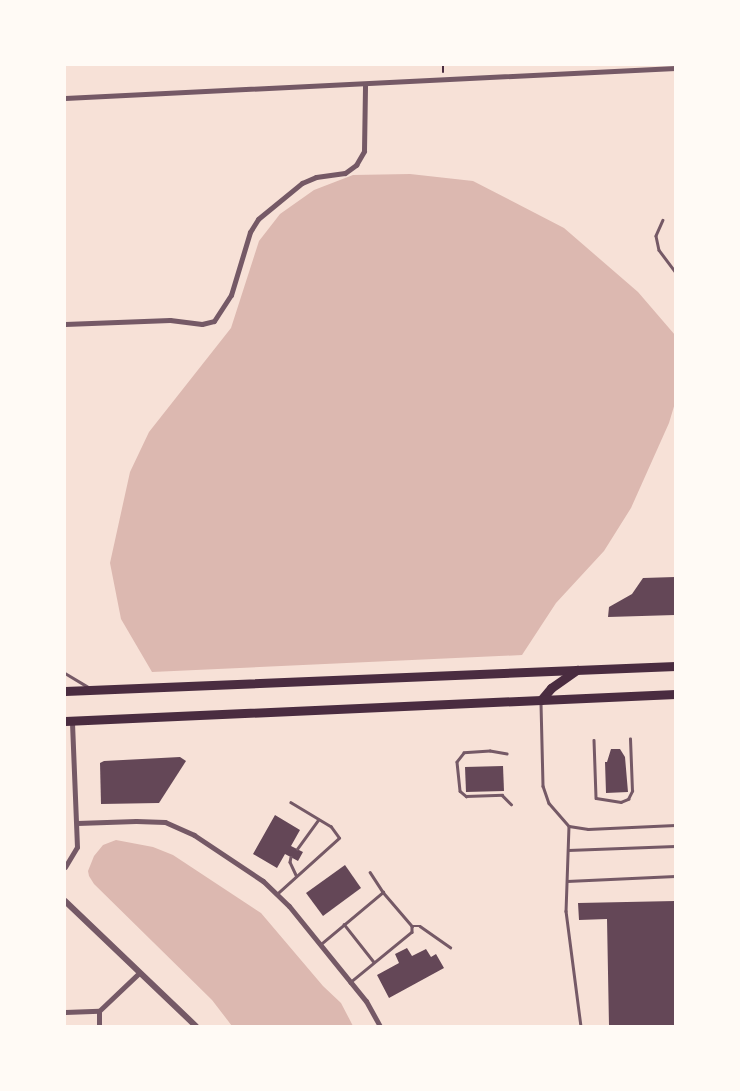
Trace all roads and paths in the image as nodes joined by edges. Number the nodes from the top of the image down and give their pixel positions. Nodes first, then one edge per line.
1 (675, 68) edge
2 (365, 84) junction
3 (65, 98) edge
4 (663, 220) dead end
5 (675, 271) edge
6 (65, 324) edge
7 (675, 666) edge
8 (577, 670) junction
9 (65, 673) edge
10 (103, 689) junction
11 (65, 691) edge
12 (675, 694) edge
13 (541, 700) junction
14 (68, 721) edge
15 (630, 739) dead end
16 (594, 740) dead end
17 (507, 754) dead end
18 (292, 803) dead end
19 (511, 804) dead end
20 (318, 820) junction
21 (77, 823) junction
22 (675, 825) edge
23 (569, 826) junction
24 (675, 846) edge
25 (297, 849) dead end
26 (568, 850) junction
27 (291, 857) dead end
28 (65, 867) edge
29 (370, 872) dead end
30 (296, 876) junction
31 (675, 876) edge
32 (567, 881) junction
33 (383, 892) junction
34 (277, 895) junction
35 (65, 901) edge
36 (344, 924) junction
37 (412, 926) junction
38 (320, 944) junction
39 (450, 948) dead end
40 (374, 963) junction
41 (139, 973) junction
42 (350, 982) junction
43 (98, 1011) junction
44 (65, 1012) edge
45 (99, 1026) edge
46 (196, 1026) edge
47 (380, 1026) edge
48 (580, 1026) edge

1 - 2 street
2 - 3 street
2 - 6 street
4 - 5 lane
7 - 8 highway
8 - 10 highway
8 - 13 highway
9 - 10 lane
10 - 11 highway
12 - 13 highway
13 - 14 highway
13 - 23 lane
14 - 21 street
15 - 16 lane
17 - 19 lane
18 - 20 lane
20 - 25 lane
20 - 30 lane
21 - 28 street
21 - 34 street
22 - 23 lane
23 - 26 lane
24 - 26 lane
26 - 32 lane
27 - 30 lane
29 - 33 lane
30 - 34 lane
31 - 32 lane
32 - 48 lane
33 - 36 lane
33 - 37 lane
34 - 38 street
35 - 41 street
36 - 38 lane
36 - 40 lane
37 - 39 lane
37 - 40 lane
38 - 42 street
40 - 42 lane
41 - 43 street
41 - 46 street
42 - 47 street
43 - 44 street
43 - 45 street

